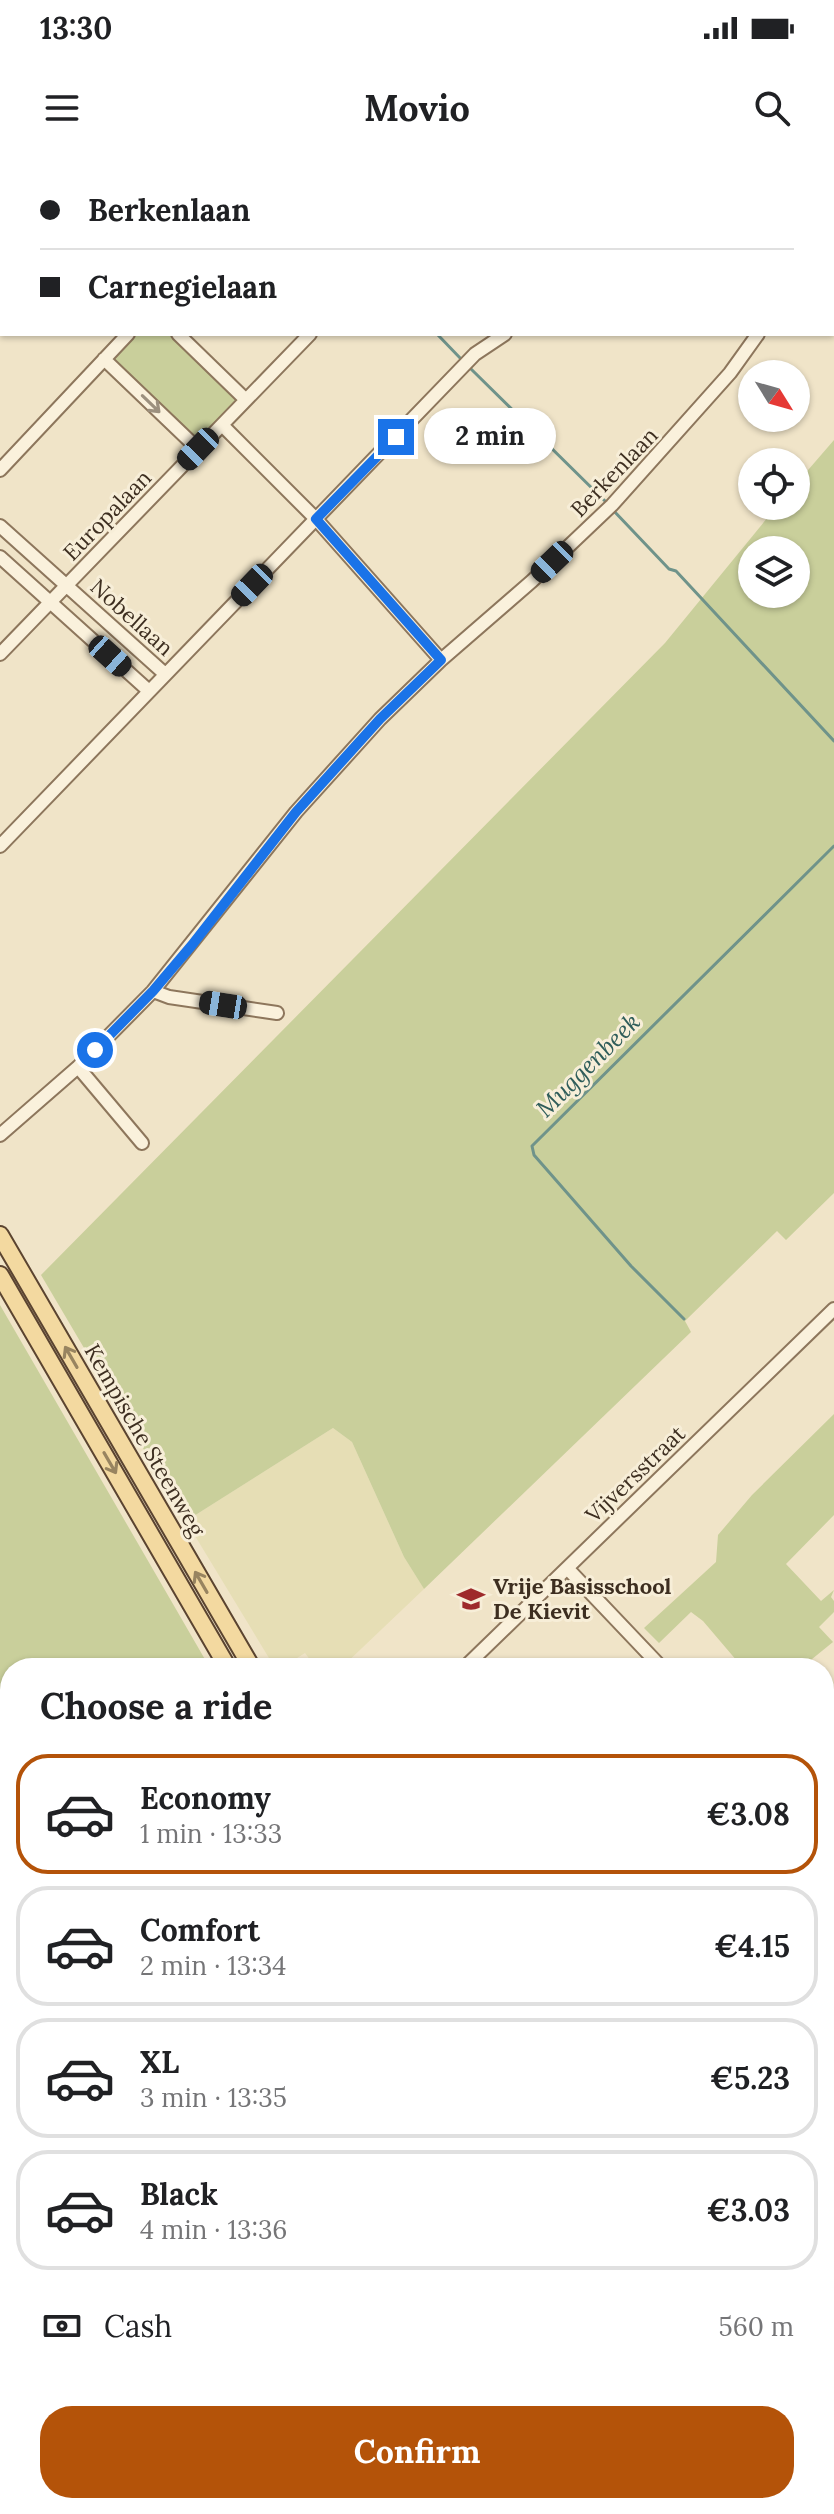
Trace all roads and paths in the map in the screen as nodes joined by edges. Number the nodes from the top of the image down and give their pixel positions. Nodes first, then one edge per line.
1 (126, 336) edge
2 (180, 336) edge
3 (308, 336) edge
4 (756, 336) edge
5 (492, 339) edge
6 (104, 359) junction
7 (246, 400) junction
8 (222, 425) junction
9 (198, 449) junction
10 (0, 470) edge
11 (316, 519) junction
12 (0, 526) edge
13 (0, 557) edge
14 (67, 585) junction
15 (50, 602) junction
16 (0, 654) edge
17 (441, 660) junction
18 (165, 674) junction
19 (149, 691) junction
20 (0, 846) edge
21 (153, 991) junction
22 (277, 1013) dead end
23 (78, 1067) junction
24 (26, 1113) junction
25 (0, 1123) edge
26 (0, 1135) edge
27 (142, 1143) dead end
28 (0, 1235) edge
29 (0, 1275) edge
30 (834, 1309) edge
31 (567, 1568) junction
32 (222, 1658) edge
33 (246, 1658) edge
34 (474, 1658) edge
35 (652, 1658) edge

1 - 6 street
2 - 7 street
3 - 7 street, Europalaan
4 - 17 street, Berkenlaan
5 - 11 street
6 -> 9 street
6 - 10 street
7 - 8 street, Europalaan
8 - 9 street, Europalaan
8 - 11 street
9 - 14 street, Europalaan
11 - 17 street
11 - 18 street
12 - 14 street, Nobellaan
13 - 15 street, Nobellaan
14 - 15 street, Europalaan
14 - 18 street, Nobellaan
15 - 16 street, Europalaan
15 - 19 street, Nobellaan
17 - 21 street, Berkenlaan
18 - 19 street
19 - 20 street
21 - 22 street
21 - 23 street, Berkenlaan
23 - 24 street, Berkenlaan
23 - 27 street
24 - 25 street, Berkenlaan
24 - 26 street, Berkenlaan
33 -> 28 main road, Kempische Steenweg
29 -> 32 main road, Kempische Steenweg
30 - 31 street, Vijversstraat
31 - 34 street, Vijversstraat
31 - 35 street

